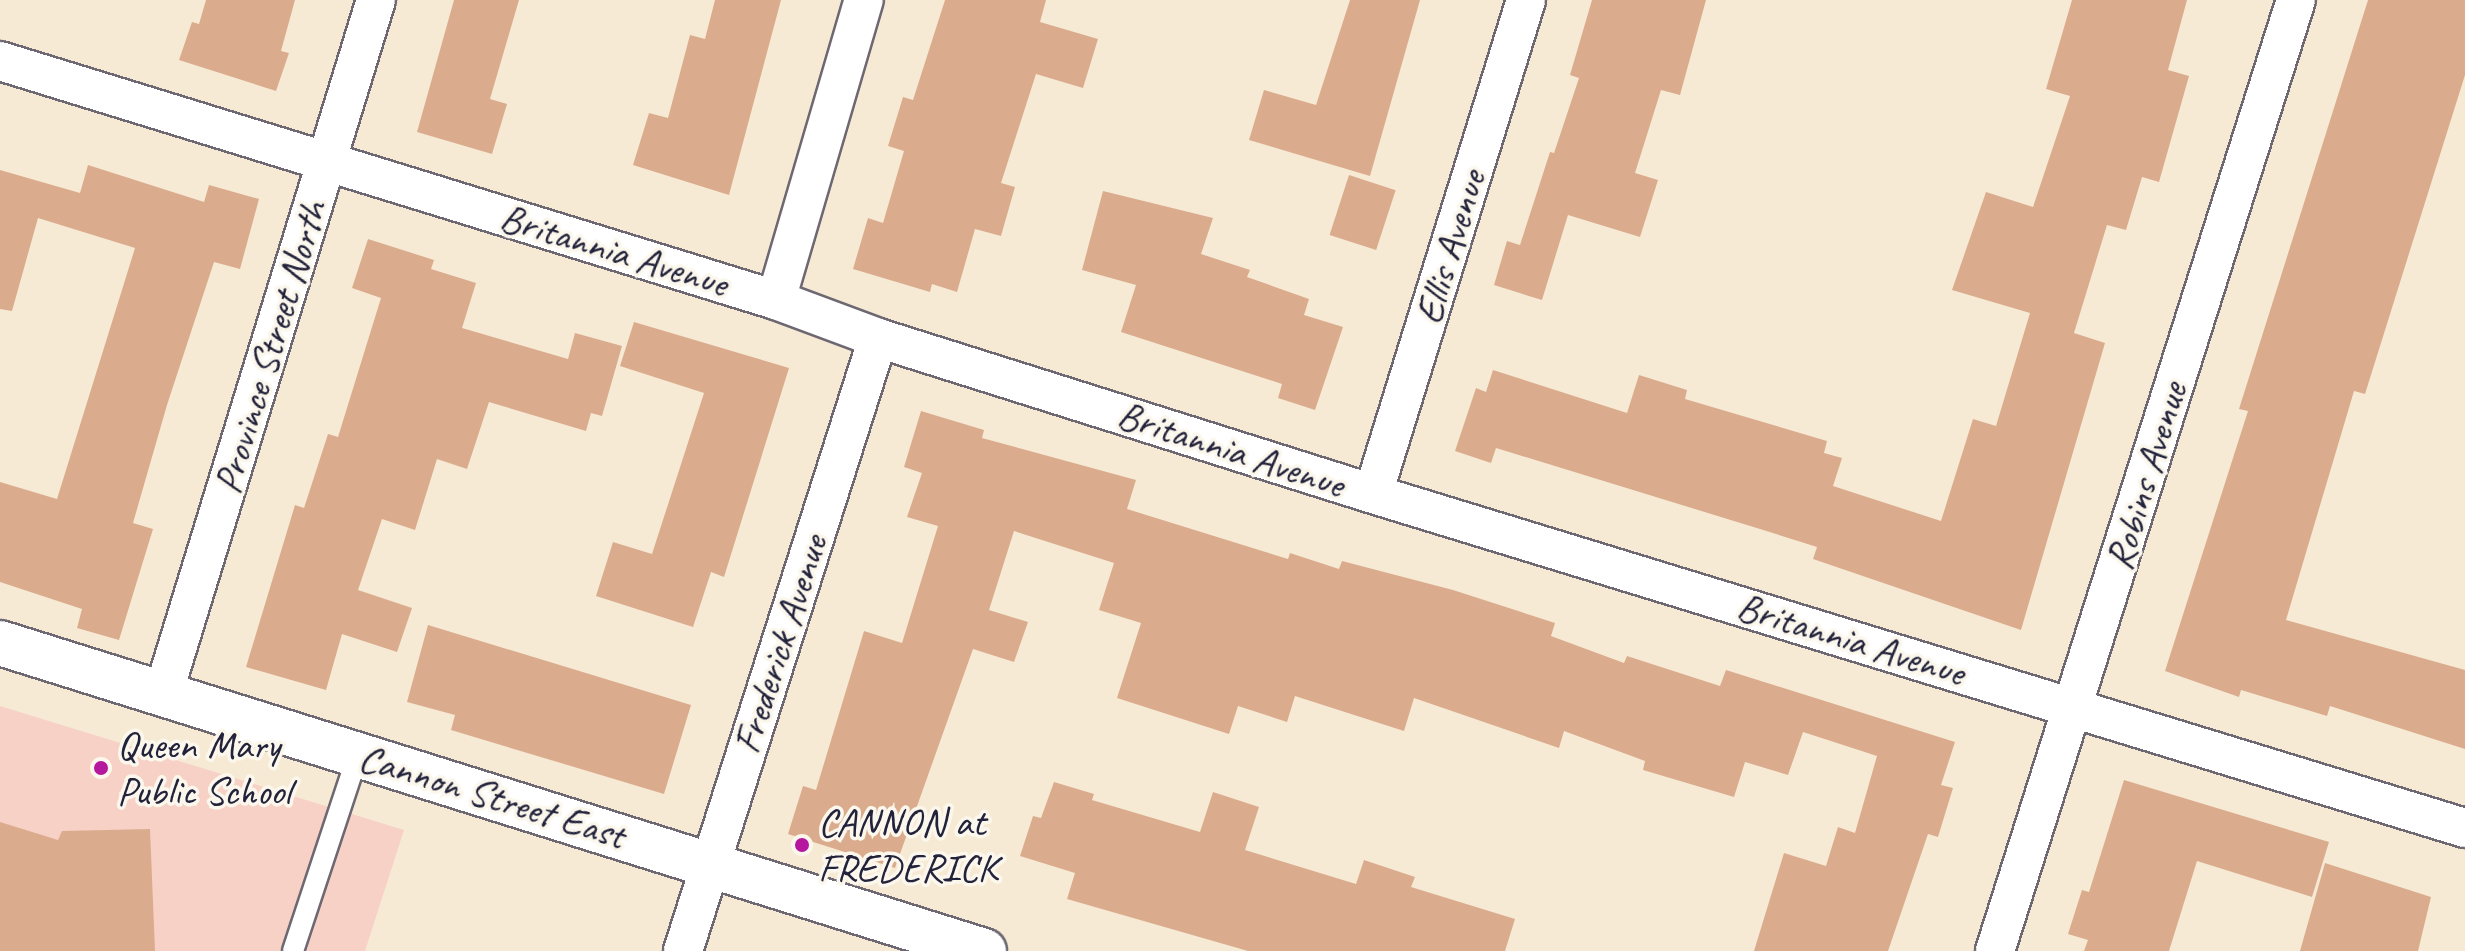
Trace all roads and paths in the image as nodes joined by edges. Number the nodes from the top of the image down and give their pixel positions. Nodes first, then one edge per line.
1 (376, 0) edge
2 (864, 0) edge
3 (1526, 0) edge
4 (2296, 0) edge
5 (0, 61) edge
6 (327, 161) junction
7 (776, 300) junction
8 (878, 338) junction
9 (1373, 494) junction
10 (0, 643) edge
11 (163, 694) junction
12 (2074, 706) junction
13 (358, 754) junction
14 (2465, 828) edge
15 (709, 863) junction
16 (293, 951) edge
17 (683, 951) edge
18 (984, 951) edge
19 (1995, 951) edge

1 - 6 street, Province Street North
2 - 7 street
3 - 9 street, Ellis Avenue
4 - 12 street, Robins Avenue
5 - 6 street, Britannia Avenue
6 - 7 street, Britannia Avenue
6 - 11 street, Province Street North
7 - 8 street, Britannia Avenue
8 - 9 street, Britannia Avenue
8 - 15 street, Frederick Avenue
9 - 12 street, Britannia Avenue
10 - 11 street, Cannon Street East
11 - 13 street, Cannon Street East
12 - 14 street, Britannia Avenue
12 - 19 street, Robins Avenue
13 - 15 street, Cannon Street East
13 - 16 lane
15 - 17 street, Frederick Avenue
15 - 18 street, Cannon Street East

